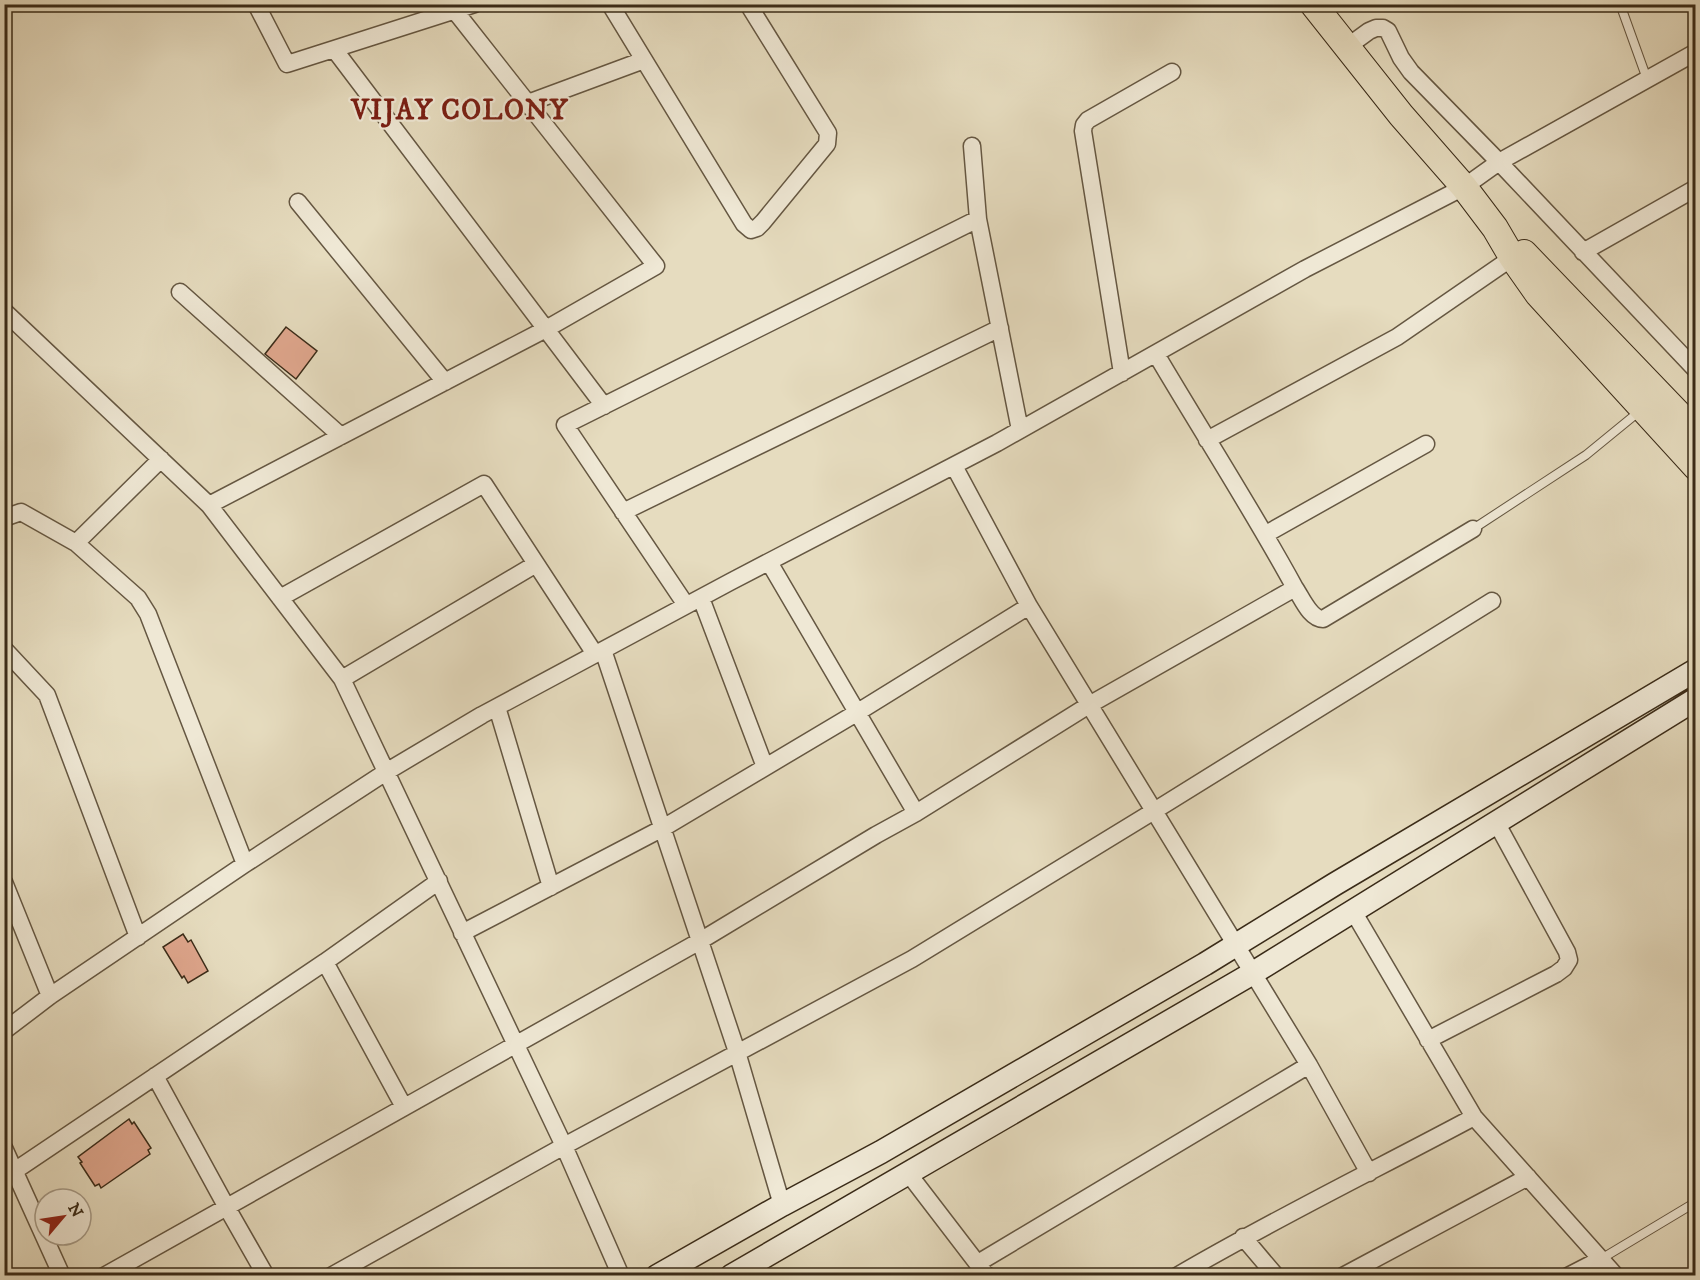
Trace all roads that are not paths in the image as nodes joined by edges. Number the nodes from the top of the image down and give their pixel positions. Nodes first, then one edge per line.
1 (256, 4) edge
2 (475, 4) edge
3 (610, 4) edge
4 (748, 4) edge
5 (1313, 4) edge
6 (1620, 4) edge
7 (455, 11) junction
8 (1347, 47) junction
9 (334, 49) junction
10 (1695, 52) edge
11 (644, 60) junction
12 (1172, 72) dead end
13 (1647, 79) junction
14 (528, 103) junction
15 (972, 146) dead end
16 (1499, 162) junction
17 (1464, 187) junction
18 (1695, 188) edge
19 (298, 202) dead end
20 (978, 219) junction
21 (1583, 252) junction
22 (1517, 254) junction
23 (180, 292) dead end
24 (4, 311) edge
25 (1000, 328) junction
26 (546, 329) junction
27 (1155, 354) junction
28 (1695, 370) edge
29 (1122, 373) junction
30 (445, 382) junction
31 (604, 406) junction
32 (1642, 408) junction
33 (1020, 430) junction
34 (1695, 432) edge
35 (341, 436) junction
36 (1207, 440) junction
37 (1426, 444) dead end
38 (161, 459) junction
39 (954, 466) junction
40 (1695, 467) edge
41 (209, 505) junction
42 (623, 512) junction
43 (4, 518) edge
44 (1473, 529) joint
45 (1266, 534) junction
46 (76, 543) junction
47 (769, 562) junction
48 (536, 564) junction
49 (1295, 588) junction
50 (280, 598) junction
51 (694, 601) junction
52 (1491, 601) dead end
53 (1029, 606) junction
54 (4, 649) edge
55 (599, 652) junction
56 (1695, 670) edge
57 (342, 679) junction
58 (1695, 699) edge
59 (1089, 705) junction
60 (497, 706) junction
61 (858, 712) junction
62 (765, 766) junction
63 (386, 772) junction
64 (1154, 811) junction
65 (916, 813) junction
66 (1496, 822) junction
67 (663, 828) junction
68 (245, 864) junction
69 (439, 881) junction
70 (4, 882) edge
71 (551, 887) junction
72 (1353, 910) junction
73 (462, 933) junction
74 (138, 937) junction
75 (700, 941) junction
76 (1236, 945) junction
77 (325, 963) junction
78 (1253, 972) junction
79 (50, 996) junction
80 (4, 1031) edge
81 (1428, 1040) junction
82 (516, 1045) junction
83 (737, 1052) junction
84 (1309, 1065) junction
85 (155, 1077) junction
86 (404, 1107) junction
87 (1474, 1117) junction
88 (564, 1146) junction
89 (4, 1148) edge
90 (908, 1173) junction
91 (1369, 1173) junction
92 (10, 1174) edge
93 (1528, 1177) junction
94 (1695, 1202) edge
95 (782, 1205) junction
96 (226, 1206) junction
97 (1243, 1237) junction
98 (1601, 1259) junction
99 (982, 1269) edge
100 (744, 1272) edge
101 (62, 1275) edge
102 (104, 1275) edge
103 (266, 1275) edge
104 (332, 1275) edge
105 (621, 1275) edge
106 (657, 1275) edge
107 (1177, 1275) edge
108 (1276, 1275) edge
109 (1343, 1275) edge
110 (1568, 1275) edge
111 (1616, 1275) edge

1 - 9 street
2 - 7 street
3 - 11 street
4 - 11 street
5 - 8 main road
6 - 13 lane
7 - 9 street
7 - 14 street
8 - 16 street
8 - 17 main road
9 - 26 street
10 - 13 street
11 - 14 street
12 - 29 street
13 - 16 street
14 - 26 street
15 - 20 street
16 - 17 street
16 - 21 street
17 - 22 main road
17 - 27 street
18 - 21 street
19 - 30 street
20 - 25 street
20 - 31 street
21 - 28 street
22 - 32 main road
22 - 34 main road
22 - 36 street
23 - 35 street
24 - 38 street
25 - 33 street
25 - 42 street
26 - 30 street
26 - 31 street
27 - 29 street
27 - 36 street
29 - 33 street
30 - 35 street
31 - 42 street
32 - 40 main road
32 - 44 lane
33 - 39 street
35 - 41 street
36 - 45 street
37 - 45 street
38 - 41 street
38 - 46 street
39 - 47 street
39 - 53 street
41 - 50 street
42 - 51 street
43 - 46 street
44 - 49 street
45 - 49 street
46 - 68 street
47 - 51 street
47 - 61 street
48 - 50 street
48 - 55 street
48 - 57 street
49 - 59 street
50 - 57 street
51 - 55 street
51 - 62 street
52 - 64 street
53 - 59 street
53 - 61 street
54 - 74 street
55 - 60 street
55 - 67 street
56 - 76 main road
57 - 63 street
58 - 66 main road
59 - 64 street
59 - 65 street
60 - 63 street
60 - 71 street
61 - 62 street
61 - 65 street
62 - 67 street
63 - 68 street
63 - 69 street
64 - 76 street
64 - 83 street
65 - 75 street
66 - 72 main road
66 - 81 street
67 - 71 street
67 - 75 street
68 - 74 street
69 - 73 street
69 - 77 street
70 - 79 street
71 - 73 street
72 - 78 main road
72 - 81 street
73 - 82 street
74 - 79 street
75 - 82 street
75 - 83 street
76 - 78 street
76 - 95 main road
77 - 85 street
77 - 86 street
78 - 84 street
78 - 90 main road
79 - 80 street
81 - 87 street
82 - 86 street
82 - 88 street
83 - 88 street
83 - 95 street
84 - 91 street
84 - 99 street
85 - 92 street
85 - 96 street
86 - 96 street
87 - 91 street
87 - 93 street
88 - 104 street
88 - 105 street
89 - 92 street
90 - 99 street
90 - 100 main road
91 - 97 street
92 - 101 street
93 - 98 street
93 - 109 street
94 - 98 lane
95 - 106 main road
96 - 102 street
96 - 103 street
97 - 107 street
97 - 108 street
98 - 110 street
98 - 111 street

